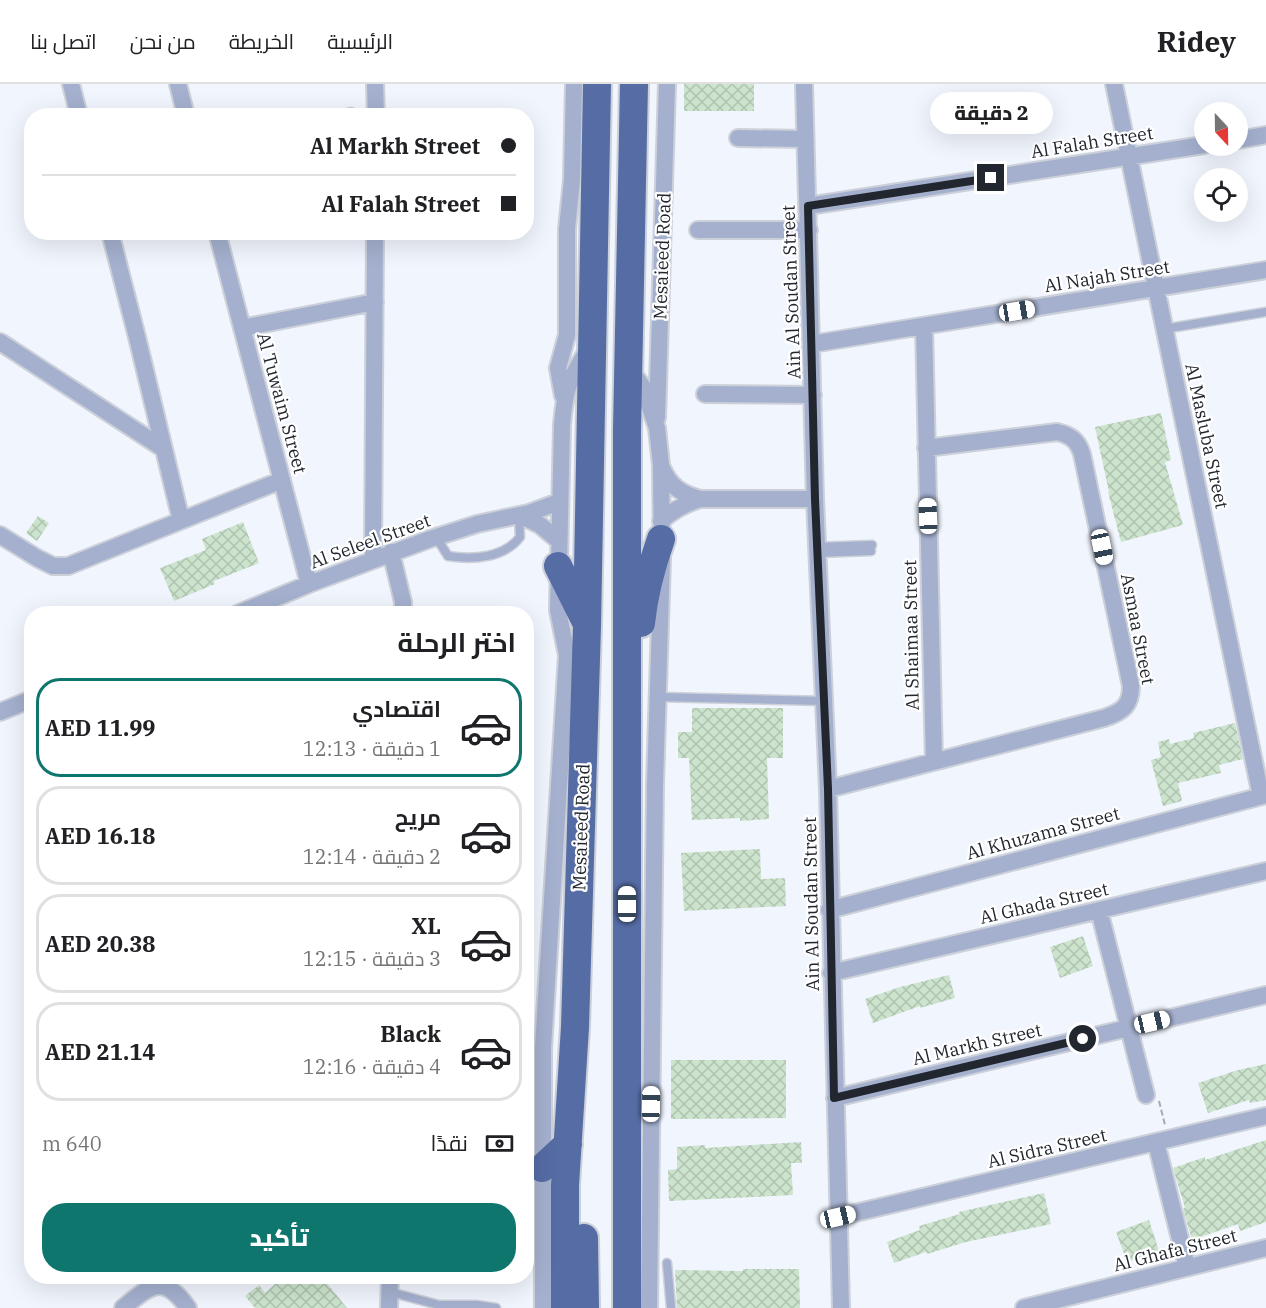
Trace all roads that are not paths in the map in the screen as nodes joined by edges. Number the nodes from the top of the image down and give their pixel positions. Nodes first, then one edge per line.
1 (71, 84) edge
2 (178, 84) edge
3 (375, 84) edge
4 (574, 84) edge
5 (597, 84) edge
6 (634, 84) edge
7 (667, 84) edge
8 (804, 84) edge
9 (1113, 84) edge
10 (77, 108) edge
11 (184, 108) edge
12 (376, 108) edge
13 (1266, 135) edge
14 (738, 138) dead end
15 (1248, 138) edge
16 (805, 139) junction
17 (1194, 147) edge
18 (1129, 157) junction
19 (808, 206) junction
20 (698, 230) dead end
21 (809, 230) junction
22 (112, 240) edge
23 (219, 240) edge
24 (375, 240) edge
25 (1266, 270) edge
26 (1156, 288) junction
27 (375, 302) junction
28 (1266, 312) edge
29 (924, 326) junction
30 (242, 328) junction
31 (1164, 329) junction
32 (0, 342) edge
33 (812, 344) junction
34 (591, 345) junction
35 (628, 368) junction
36 (705, 394) dead end
37 (813, 395) junction
38 (564, 400) junction
39 (657, 428) junction
40 (926, 448) junction
41 (164, 449) junction
42 (661, 465) junction
43 (282, 480) junction
44 (700, 499) junction
45 (815, 499) junction
46 (559, 502) junction
47 (519, 515) junction
48 (181, 520) junction
49 (661, 530) junction
50 (0, 536) edge
51 (436, 537) junction
52 (872, 548) dead end
53 (817, 550) junction
54 (391, 552) junction
55 (558, 553) junction
56 (373, 559) junction
57 (309, 584) junction
58 (256, 606) edge
59 (403, 606) edge
60 (588, 625) junction
61 (659, 697) junction
62 (823, 701) junction
63 (24, 702) edge
64 (0, 712) edge
65 (626, 762) junction
66 (934, 762) junction
67 (828, 789) junction
68 (1264, 796) edge
69 (1266, 871) edge
70 (830, 910) junction
71 (1099, 910) junction
72 (831, 973) junction
73 (1266, 995) edge
74 (575, 1027) junction
75 (1129, 1028) junction
76 (1146, 1095) road end
77 (834, 1098) junction
78 (1266, 1116) edge
79 (1162, 1141) junction
80 (568, 1144) junction
81 (537, 1177) edge
82 (838, 1217) junction
83 (1266, 1248) edge
84 (667, 1263) dead end
85 (1187, 1267) junction
86 (1093, 1291) junction
87 (390, 1292) edge
88 (123, 1308) edge
89 (188, 1308) edge
90 (496, 1308) edge
91 (543, 1308) edge
92 (566, 1308) edge
93 (585, 1308) edge
94 (627, 1308) edge
95 (649, 1308) edge
96 (671, 1308) edge
97 (841, 1308) edge
98 (1024, 1308) edge
99 (1094, 1308) edge

1 - 10 street
2 - 11 street
3 - 12 street
4 - 38 street, Mesaieed Road
5 - 34 highway, Mesaieed Road
6 - 35 highway, Mesaieed Road
7 - 39 street, Mesaieed Road
8 - 16 street, Ain Al Soudan Street
9 - 18 street, Al Masluba Street
13 - 15 street
14 - 16 street
16 - 19 street, Ain Al Soudan Street
17 - 18 street, Al Falah Street
18 - 19 street, Al Falah Street
18 - 26 street, Al Masluba Street
19 - 21 street, Ain Al Soudan Street
20 - 21 street
21 - 33 street, Ain Al Soudan Street
22 - 41 street
23 - 30 street, Al Tuwaim Street
24 - 27 street
25 - 26 street, Al Najah Street
26 - 29 street, Al Najah Street
26 - 31 street, Al Masluba Street
27 - 30 street
27 - 56 street
28 - 31 lane
29 - 33 street, Al Najah Street
29 - 40 street, Al Shaimaa Street
30 - 43 street, Al Tuwaim Street
31 - 68 street, Al Masluba Street
32 - 41 street
33 - 37 street, Ain Al Soudan Street
34 - 38 street, Mesaieed Road
34 - 60 highway, Mesaieed Road
35 - 39 street, Mesaieed Road
35 - 65 highway, Mesaieed Road
36 - 37 street
37 - 45 street, Ain Al Soudan Street
38 - 46 street, Mesaieed Road
39 - 42 street, Mesaieed Road
40 - 66 street, Al Shaimaa Street
40 - 66 street, Asmaa Street
41 - 48 street
42 - 44 street
42 - 49 street, Mesaieed Road
43 - 48 street
43 - 57 street, Al Tuwaim Street
44 - 45 street
44 - 49 street
45 - 53 street, Ain Al Soudan Street
46 - 47 street, Al Seleel Street
46 - 55 street, Mesaieed Road
47 - 51 street, Al Seleel Street
47 - 51 lane
47 - 55 street
48 - 50 street
49 - 61 street, Mesaieed Road
49 - 65 highway
51 - 54 street, Al Seleel Street
52 - 53 lane
53 - 62 street, Ain Al Soudan Street
54 - 56 street, Al Seleel Street
54 - 59 street
55 - 60 highway
55 - 81 street, Mesaieed Road
56 - 57 street, Al Seleel Street
57 - 58 street, Al Seleel Street
60 - 74 highway, Mesaieed Road
61 - 62 lane
61 - 95 street, Mesaieed Road
62 - 67 street, Ain Al Soudan Street
63 - 64 street
65 - 94 highway, Mesaieed Road
66 - 67 street, Asmaa Street
67 - 70 street, Ain Al Soudan Street
68 - 70 street, Al Khuzama Street
69 - 71 street, Al Ghada Street
70 - 72 street, Ain Al Soudan Street
71 - 72 street, Al Ghada Street
71 - 75 street
72 - 77 street, Ain Al Soudan Street
73 - 75 street, Al Markh Street
74 - 80 highway, Mesaieed Road
74 - 93 highway
75 - 76 street
75 - 77 street, Al Markh Street
77 - 82 street, Ain Al Soudan Street
78 - 79 street, Al Sidra Street
79 - 82 street, Al Sidra Street
79 - 85 street
80 - 81 highway
80 - 92 highway, Mesaieed Road
81 - 91 street, Mesaieed Road
82 - 97 street, Ain Al Soudan Street
83 - 85 street, Al Ghafa Street
84 - 96 lane
85 - 86 street, Al Ghafa Street
86 - 98 street, Al Ghafa Street
86 - 99 street
87 - 90 lane
88 - 89 street

